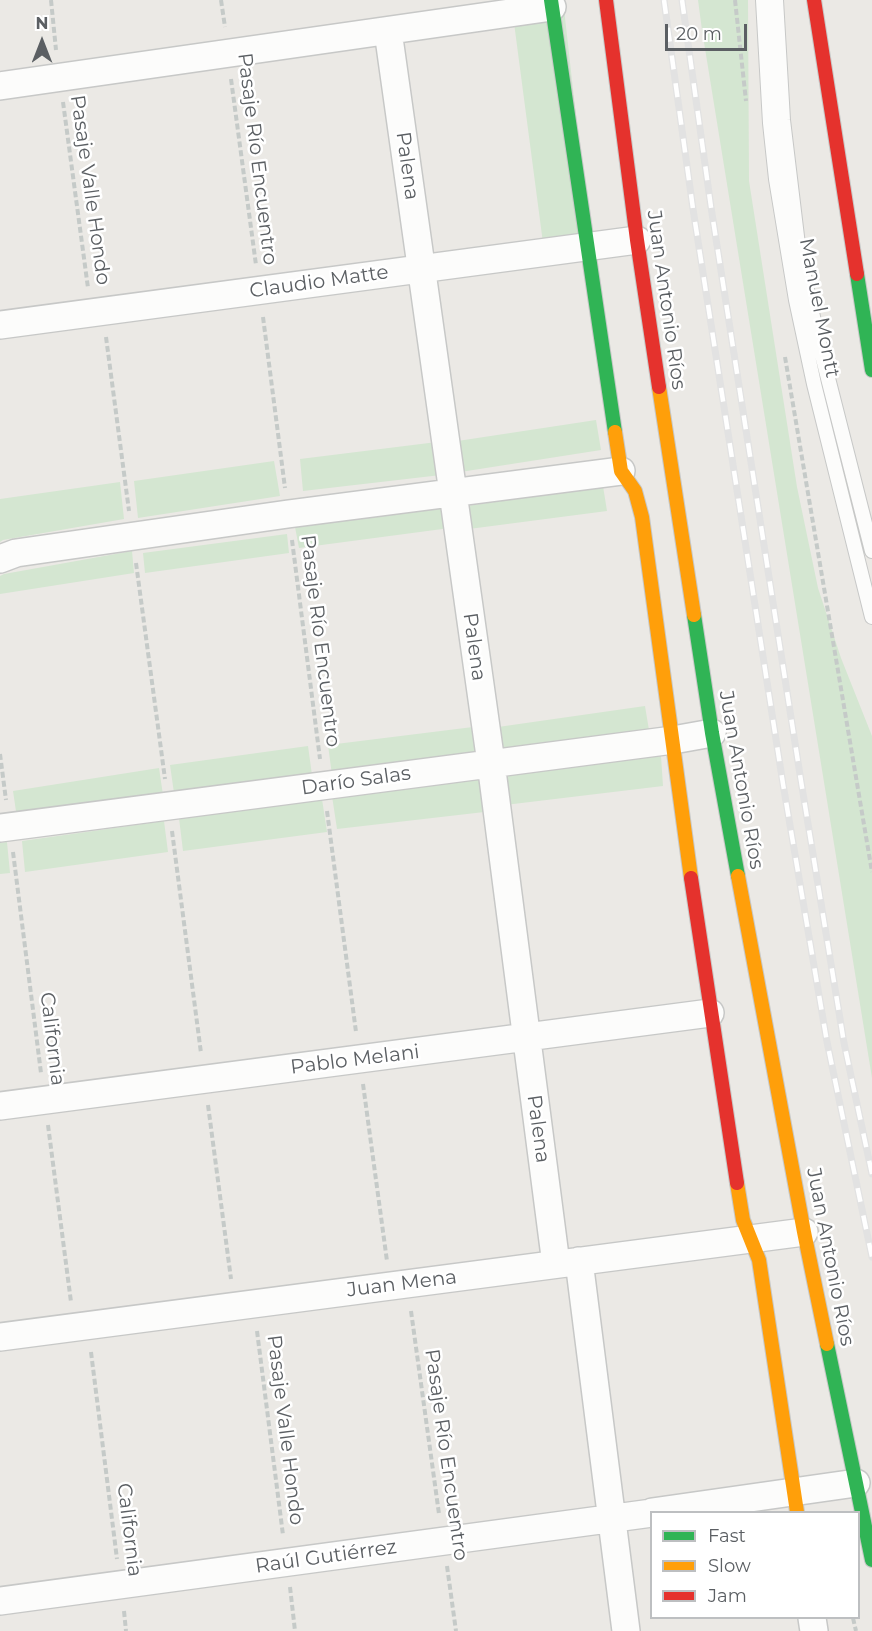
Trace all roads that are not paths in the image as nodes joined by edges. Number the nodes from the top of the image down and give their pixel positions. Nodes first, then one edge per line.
1 (606, 0) edge
2 (763, 0) edge
3 (776, 0) edge
4 (814, 0) edge
5 (552, 4) edge
6 (388, 31) junction
7 (0, 86) edge
8 (637, 240) junction
9 (588, 247) junction
10 (421, 269) junction
11 (0, 325) edge
12 (872, 370) edge
13 (621, 471) junction
14 (452, 492) junction
15 (872, 551) edge
16 (0, 559) edge
17 (872, 617) edge
18 (712, 734) junction
19 (673, 740) junction
20 (490, 763) junction
21 (5, 827) edge
22 (710, 1013) junction
23 (526, 1038) junction
24 (0, 1106) edge
25 (804, 1232) junction
26 (750, 1239) junction
27 (567, 1263) junction
28 (0, 1337) edge
29 (856, 1483) junction
30 (796, 1502) edge
31 (678, 1511) edge
32 (650, 1513) edge
33 (612, 1518) junction
34 (872, 1560) edge
35 (0, 1601) edge
36 (626, 1631) edge

1 - 8 main road, Juan Antonio Ríos
2 - 17 lane, Manuel Montt
3 - 15 lane, Manuel Montt
4 - 12 main road, Manuel Montt
5 - 6 street
5 - 9 main road
6 - 7 street
6 - 10 street, Palena
8 - 9 street, Claudio Matte
8 - 18 main road, Juan Antonio Ríos
9 - 10 street, Claudio Matte
9 - 13 main road
10 - 11 street, Claudio Matte
10 - 14 street, Palena
13 - 14 street
13 - 19 main road
14 - 16 street
14 - 20 street, Palena
18 - 19 street, Darío Salas
18 - 25 main road, Juan Antonio Ríos
19 - 20 street, Darío Salas
19 - 22 main road
20 - 21 street, Darío Salas
20 - 23 street, Palena
22 - 23 street, Pablo Melani
22 - 26 main road
23 - 24 street, Pablo Melani
23 - 27 street, Palena
25 - 26 street, Juan Mena
25 - 29 main road, Juan Antonio Ríos
26 - 27 street, Juan Mena
26 - 30 main road
27 - 28 street, Juan Mena
27 - 33 street, Palena
29 - 30 street, Raúl Gutiérrez
29 - 34 main road, Juan Antonio Ríos
30 - 31 street, Raúl Gutiérrez
32 - 33 street, Raúl Gutiérrez
33 - 35 street, Raúl Gutiérrez
33 - 36 street, Palena

